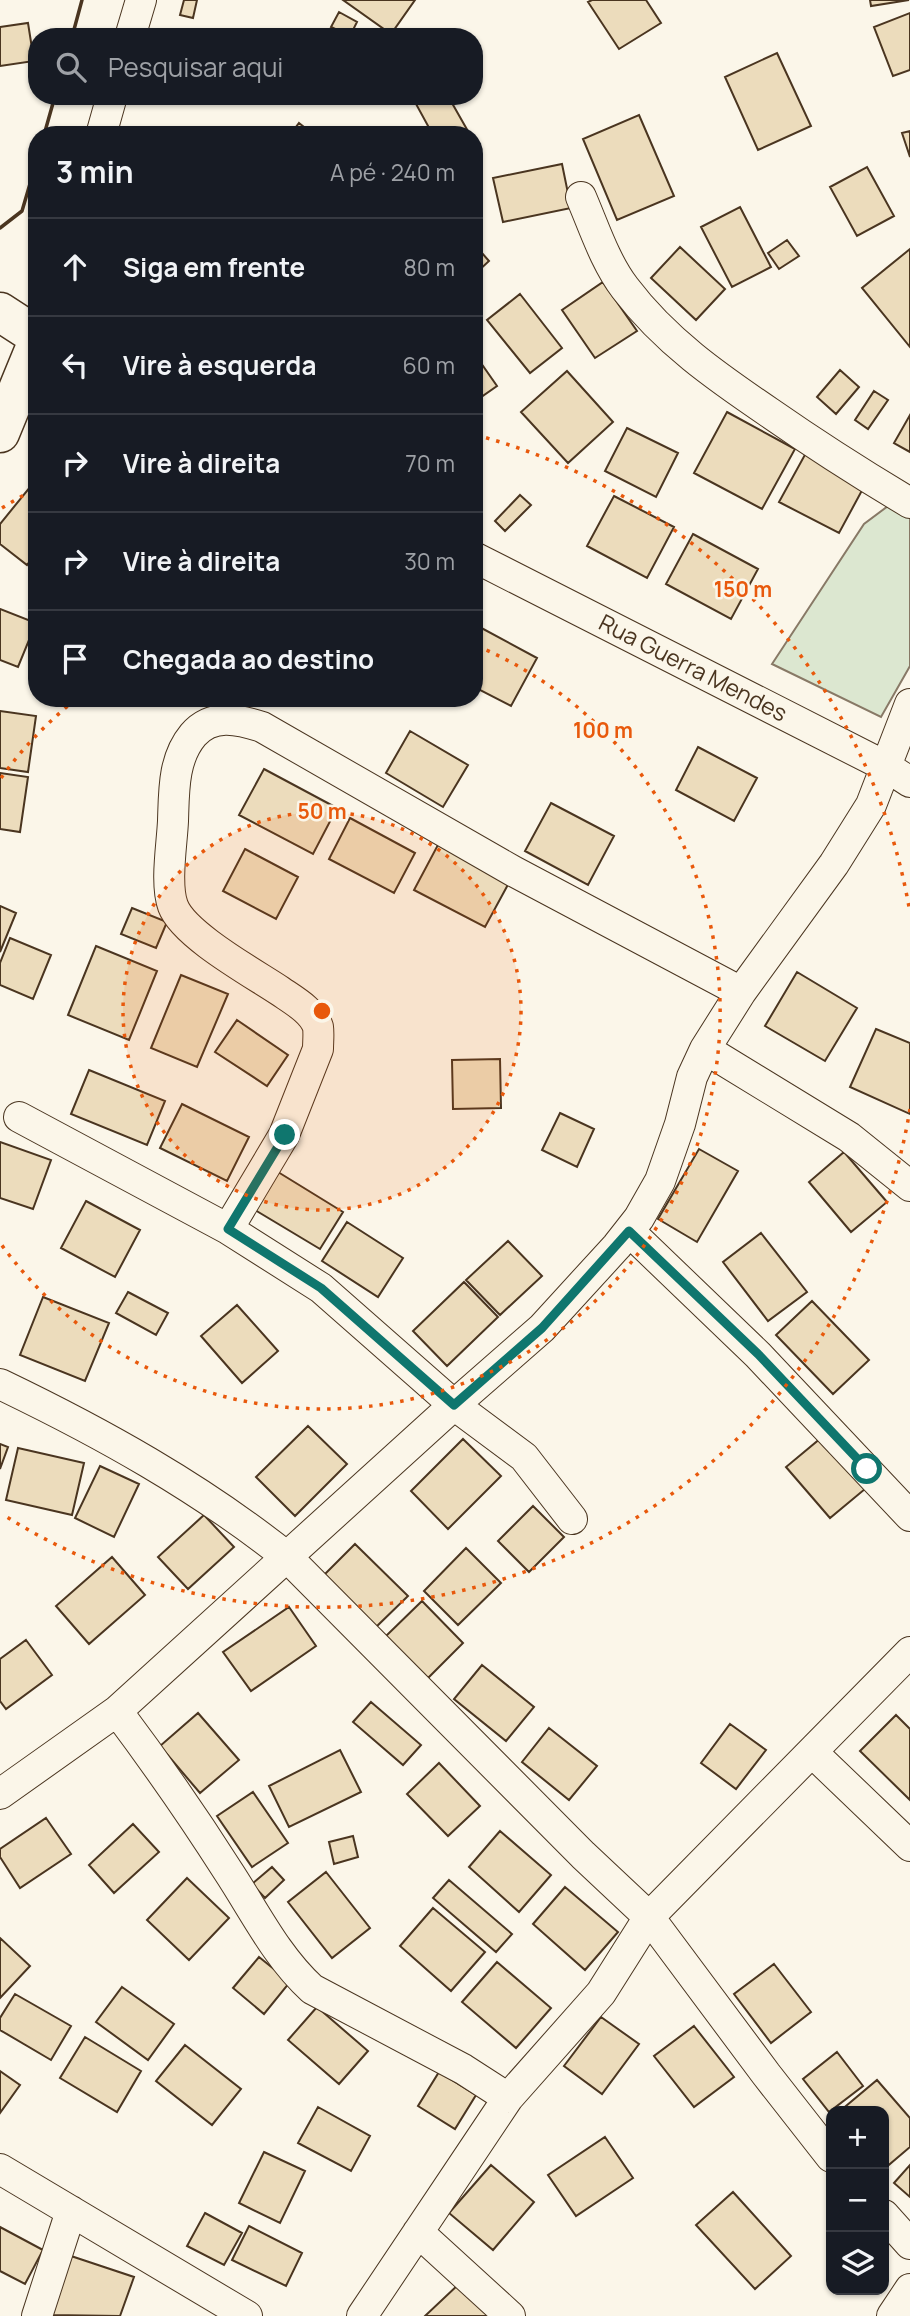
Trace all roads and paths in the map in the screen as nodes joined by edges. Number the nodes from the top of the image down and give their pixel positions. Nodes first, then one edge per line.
1 (141, 0) edge
2 (133, 28) edge
3 (109, 105) edge
4 (104, 126) edge
5 (581, 197) dead end
6 (0, 312) edge
7 (28, 329) edge
8 (28, 365) edge
9 (0, 432) edge
10 (910, 503) edge
11 (483, 562) edge
12 (910, 704) edge
13 (898, 774) edge
14 (741, 992) junction
15 (705, 1049) junction
16 (19, 1118) dead end
17 (910, 1186) edge
18 (228, 1229) junction
19 (629, 1231) junction
20 (0, 1384) edge
21 (454, 1405) junction
22 (910, 1516) edge
23 (572, 1519) dead end
24 (287, 1557) junction
25 (910, 1652) edge
26 (117, 1711) junction
27 (812, 1752) junction
28 (0, 1794) edge
29 (910, 1846) edge
30 (649, 1917) junction
31 (508, 2098) junction
32 (826, 2151) edge
33 (0, 2169) edge
34 (71, 2211) junction
35 (889, 2221) edge
36 (418, 2232) junction
37 (910, 2244) edge
38 (910, 2289) edge
39 (37, 2316) edge
40 (247, 2316) edge
41 (362, 2316) edge
42 (510, 2316) edge
43 (892, 2316) edge

1 - 2 street
3 - 4 street
5 - 10 street
6 - 7 main road
8 - 9 main road
11 - 13 street, Rua Guerra Mendes
12 - 13 street
13 - 14 street
14 - 15 street
14 - 18 street
15 - 17 street
15 - 19 street
16 - 18 street
18 - 21 street
19 - 21 street
19 - 22 street
20 - 24 street
21 - 23 street
21 - 24 street
24 - 26 street
24 - 30 street
25 - 27 street
26 - 28 street
26 - 31 street
27 - 29 street
27 - 30 street
30 - 31 street
30 - 32 street
31 - 36 street
33 - 34 street
34 - 39 street
34 - 40 street
35 - 37 street
36 - 41 street
36 - 42 street
38 - 43 street

